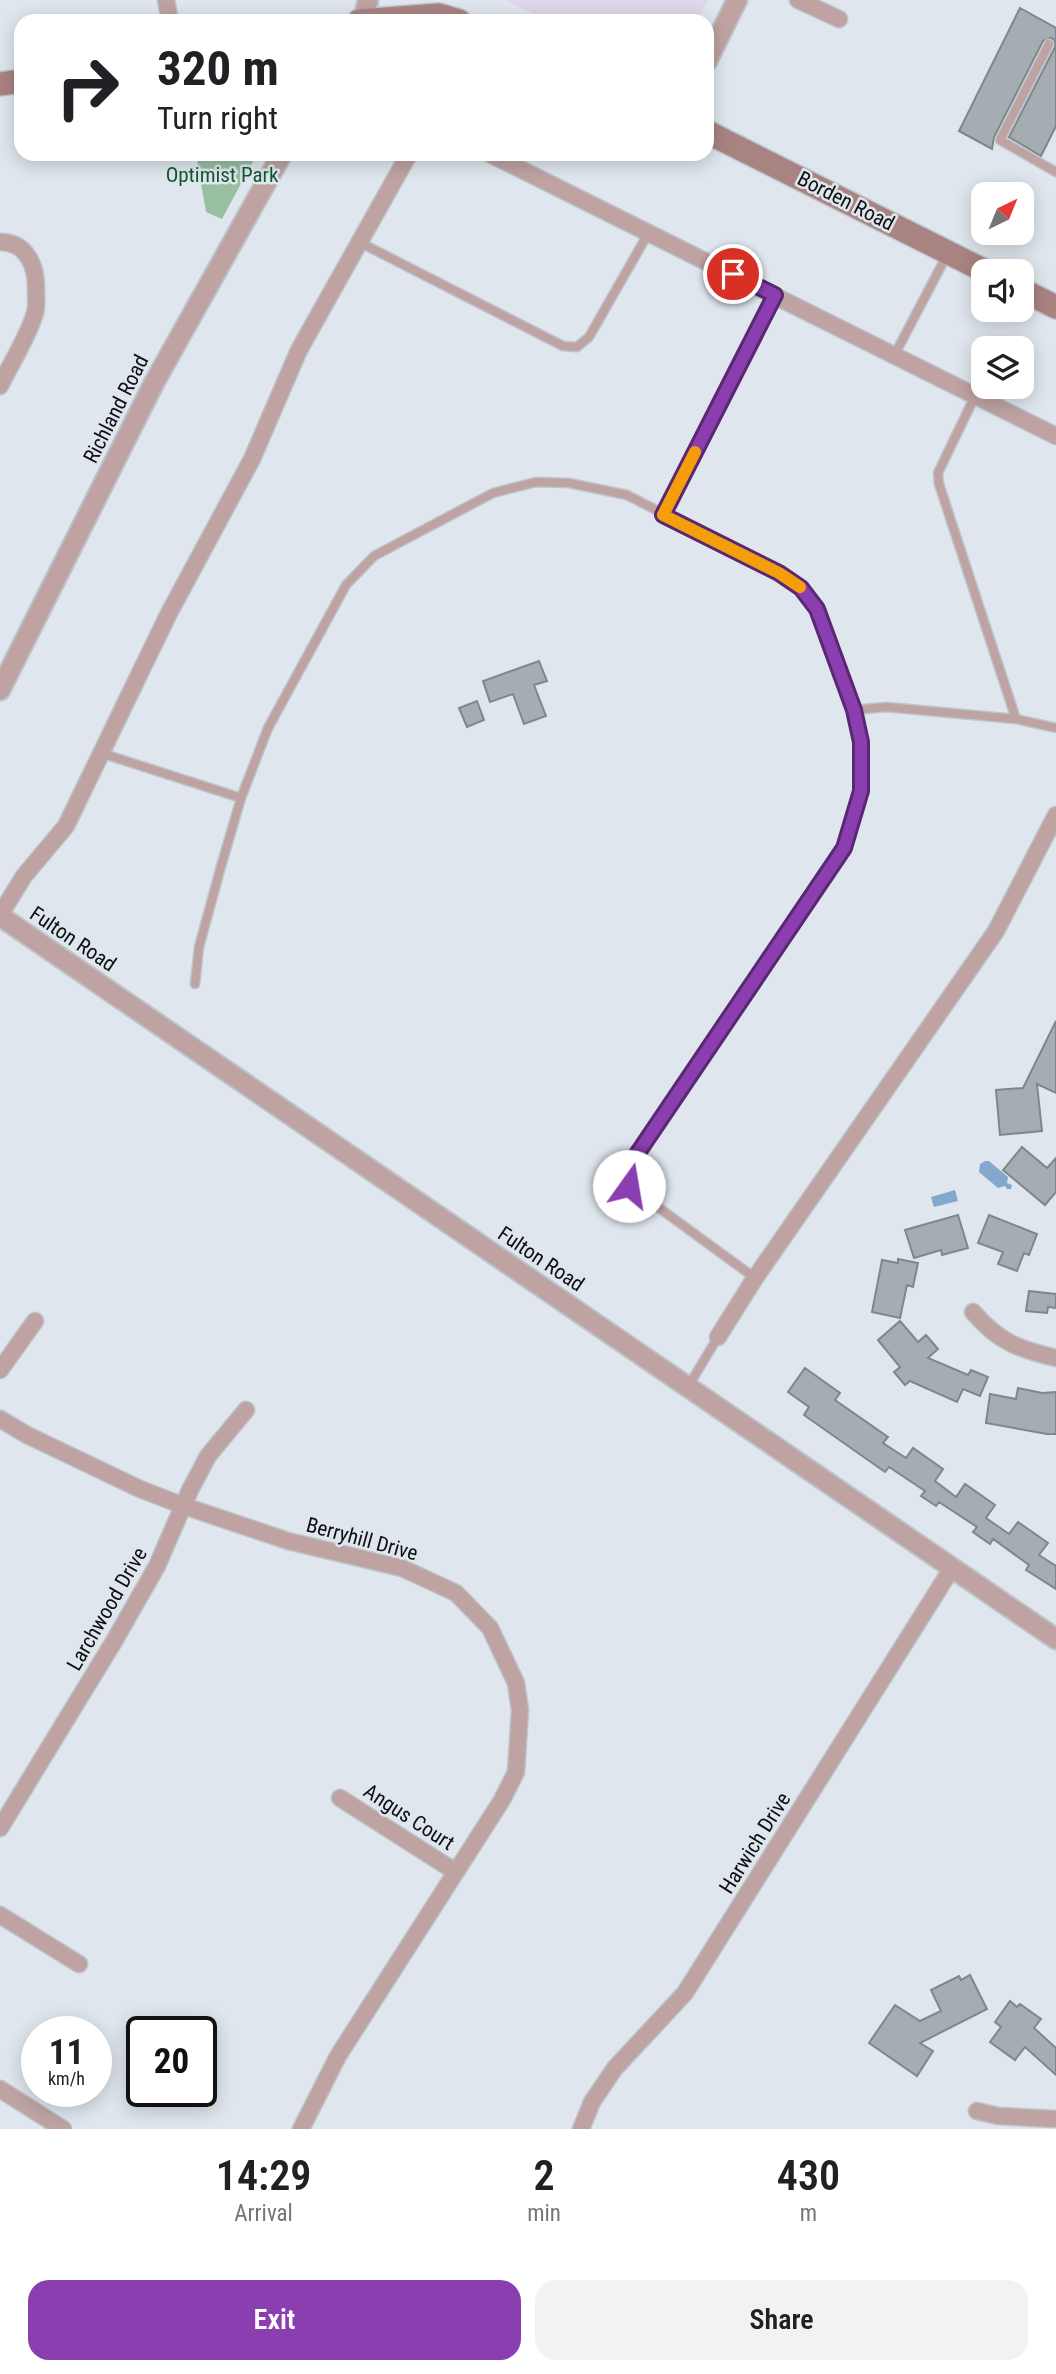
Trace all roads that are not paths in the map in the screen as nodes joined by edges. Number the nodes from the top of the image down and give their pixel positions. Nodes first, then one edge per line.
1 (737, 0) edge
2 (798, 0) edge
3 (838, 19) dead end
4 (1049, 44) dead end
5 (714, 47) edge
6 (714, 136) edge
7 (278, 161) edge
8 (405, 161) edge
9 (504, 161) edge
10 (1056, 172) edge
11 (649, 232) junction
12 (0, 242) edge
13 (359, 242) junction
14 (948, 253) junction
15 (971, 264) edge
16 (775, 295) junction
17 (1034, 296) edge
18 (1056, 307) edge
19 (895, 355) junction
20 (0, 386) edge
21 (971, 394) edge
22 (974, 399) edge
23 (981, 399) edge
24 (1056, 436) edge
25 (663, 515) junction
26 (0, 690) edge
27 (854, 710) junction
28 (1016, 719) junction
29 (1056, 728) edge
30 (101, 753) junction
31 (241, 798) junction
32 (1056, 815) edge
33 (0, 915) edge
34 (195, 984) dead end
35 (755, 1278) junction
36 (973, 1312) dead end
37 (35, 1321) dead end
38 (718, 1337) joint
39 (1056, 1358) edge
40 (0, 1370) edge
41 (687, 1388) junction
42 (246, 1410) dead end
43 (0, 1419) edge
44 (184, 1506) junction
45 (952, 1568) junction
46 (1056, 1639) edge
47 (340, 1798) dead end
48 (0, 1828) edge
49 (456, 1872) junction
50 (0, 1915) edge
51 (79, 1964) dead end
52 (0, 2089) edge
53 (977, 2111) dead end
54 (1056, 2119) edge
55 (63, 2129) edge
56 (301, 2129) edge
57 (581, 2129) edge

1 - 5 street
2 - 3 street
4 - 10 lane
6 - 14 main road, Borden Road
7 - 26 street, Richland Road
8 - 13 street
9 - 11 street
11 - 13 lane
11 - 16 street
12 - 20 street
13 - 30 street
14 - 15 main road, Borden Road
14 - 19 lane
16 - 19 street
16 - 25 lane
17 - 18 main road
19 - 21 street
22 - 28 lane
23 - 24 street
25 - 27 lane
25 - 31 lane
27 - 28 lane
27 - 35 lane
28 - 29 lane
30 - 31 lane
30 - 33 street
31 - 34 lane
32 - 35 street
33 - 41 street, Fulton Road
35 - 38 street
36 - 39 street
37 - 40 street
38 - 41 lane
41 - 45 street, Fulton Road
42 - 44 street, Larchwood Drive
43 - 44 street, Berryhill Drive
44 - 48 street, Larchwood Drive
44 - 49 street, Berryhill Drive
45 - 46 street, Fulton Road
45 - 57 street, Harwich Drive
47 - 49 street, Angus Court
49 - 56 street, Berryhill Drive
50 - 51 street
52 - 55 street
53 - 54 street

